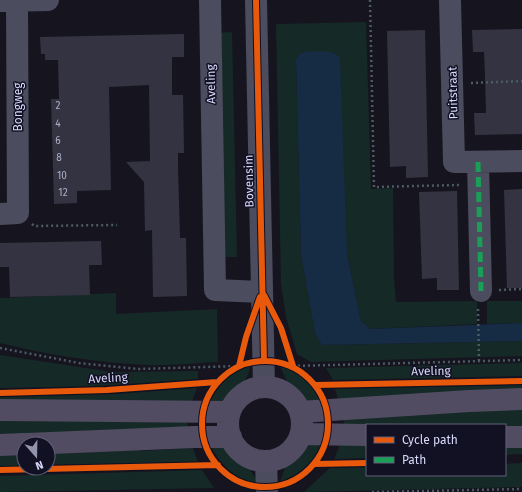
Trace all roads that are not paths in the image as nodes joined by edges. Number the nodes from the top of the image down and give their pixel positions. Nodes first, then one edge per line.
1 (48, 0) edge
2 (210, 0) edge
3 (256, 0) edge
4 (450, 0) edge
5 (8, 1) edge
6 (522, 160) edge
7 (478, 162) junction
8 (9, 214) edge
9 (262, 292) junction
10 (480, 300) road end
11 (264, 387) junction
12 (522, 399) edge
13 (0, 410) edge
14 (230, 412) junction
15 (300, 412) junction
16 (301, 434) junction
17 (366, 435) edge
18 (231, 437) junction
19 (506, 437) edge
20 (522, 437) edge
21 (56, 443) edge
22 (16, 444) edge
23 (0, 445) edge
24 (266, 460) junction
25 (267, 492) edge

1 - 5 street
2 - 9 street, Aveling
3 - 9 street, Bovensim
4 - 7 street, Puitstraat
5 - 8 street, Bongweg
6 - 7 street, Puitstraat
7 - 10 street
9 - 11 street, Bovensim
11 - 14 main road
11 - 15 main road
12 - 15 main road
13 - 14 main road
14 - 18 main road
15 - 16 main road
16 - 17 main road
16 - 24 main road
18 - 21 main road
18 - 24 main road
19 - 20 main road
22 - 23 main road
24 - 25 street

